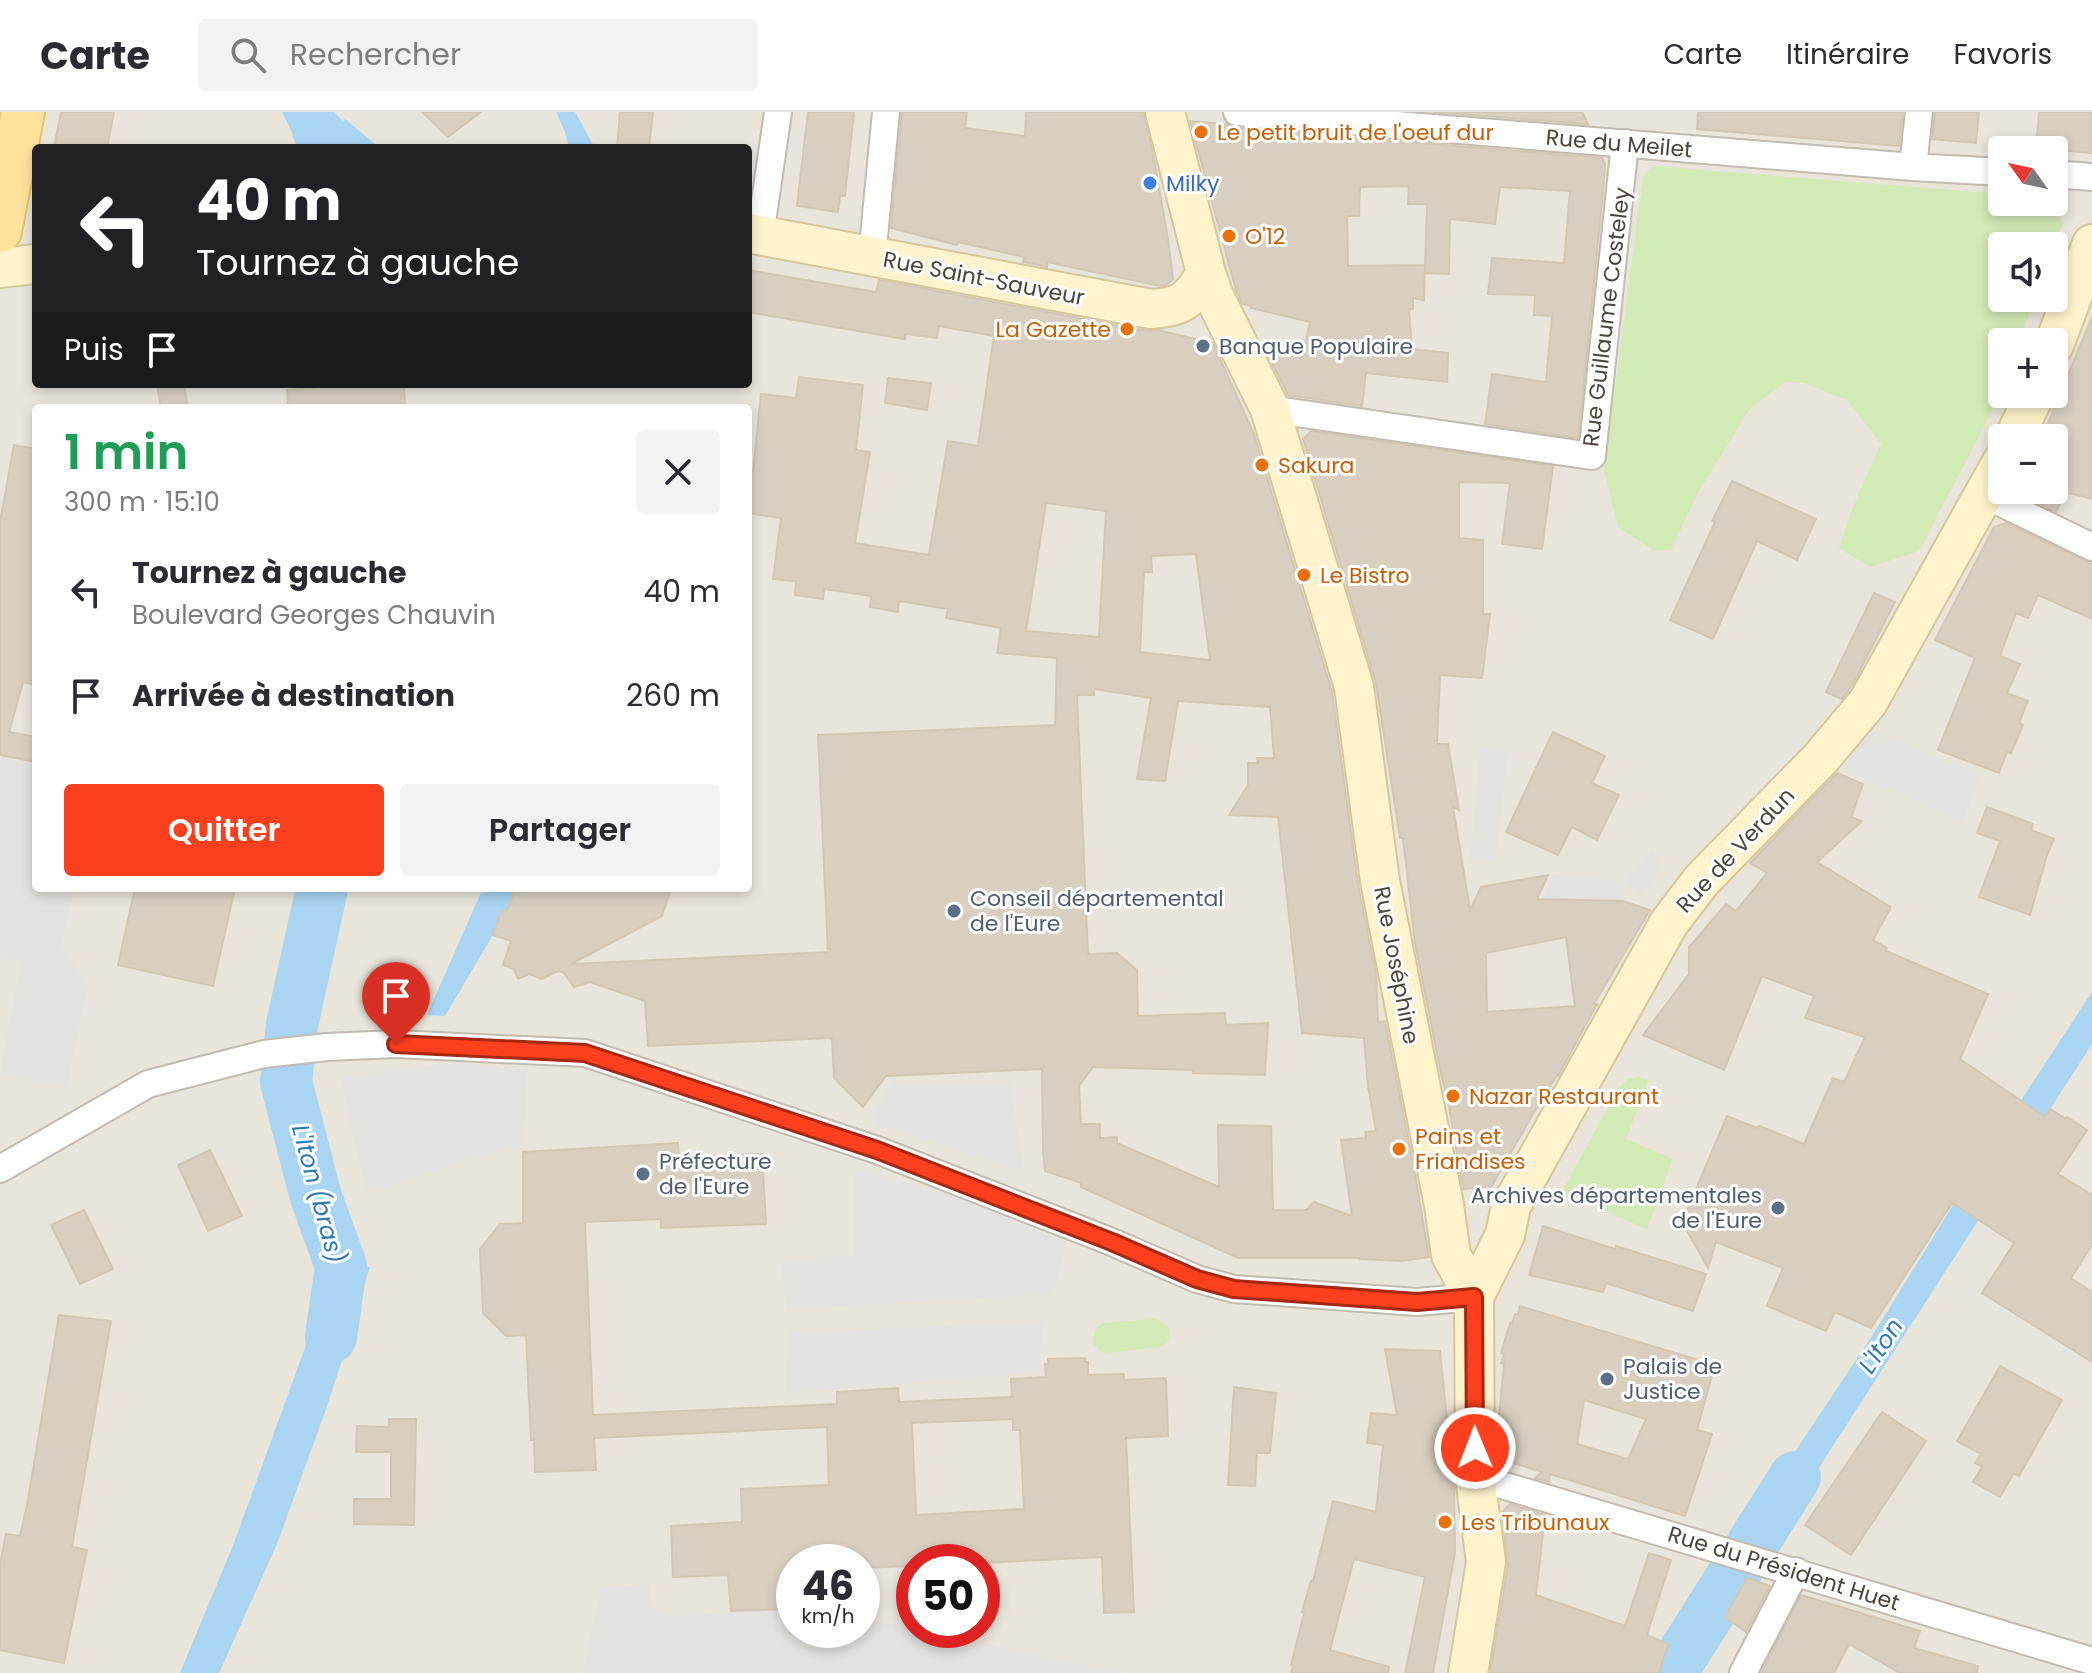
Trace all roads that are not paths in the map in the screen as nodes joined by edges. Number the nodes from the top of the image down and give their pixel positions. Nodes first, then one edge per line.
1 (23, 112) edge
2 (778, 112) edge
3 (886, 112) edge
4 (1165, 112) edge
5 (1237, 112) edge
6 (1919, 112) edge
7 (1625, 143) junction
8 (1913, 167) junction
9 (1988, 171) edge
10 (2068, 175) edge
11 (2092, 177) edge
12 (0, 231) edge
13 (754, 235) edge
14 (2092, 244) edge
15 (872, 257) junction
16 (32, 264) edge
17 (0, 268) edge
18 (1206, 273) junction
19 (2081, 306) edge
20 (2066, 328) edge
21 (1270, 409) junction
22 (1988, 489) edge
23 (2031, 504) edge
24 (2092, 547) edge
25 (2, 1166) edge
26 (1444, 1205) junction
27 (1511, 1206) junction
28 (1474, 1297) junction
29 (1475, 1477) junction
30 (1796, 1571) junction
31 (2092, 1661) edge
32 (1468, 1673) edge
33 (1743, 1673) edge

1 - 12 main road
2 - 13 street
3 - 15 street
4 - 18 main road, Rue Joséphine
5 - 7 street, Rue du Meilet
6 - 8 street
7 - 8 street, Rue du Meilet
7 - 21 street, Rue Guillaume Costeley
8 - 9 street, Rue du Meilet
10 - 11 street
13 - 15 main road, Rue Saint-Sauveur
14 - 19 main road
15 - 18 main road, Rue Saint-Sauveur
16 - 17 main road
18 - 21 main road, Rue Joséphine
19 - 20 main road
21 - 26 main road, Rue Joséphine
22 - 27 main road, Rue de Verdun
23 - 24 street
25 - 28 street
26 - 27 main road
26 - 28 main road, Rue Joséphine
27 - 28 main road, Rue de Verdun
28 - 29 main road, Rue Joséphine
29 - 30 street, Rue du Président Huet
29 - 32 main road, Rue Joséphine
30 - 31 street, Rue du Président Huet
30 - 33 street

